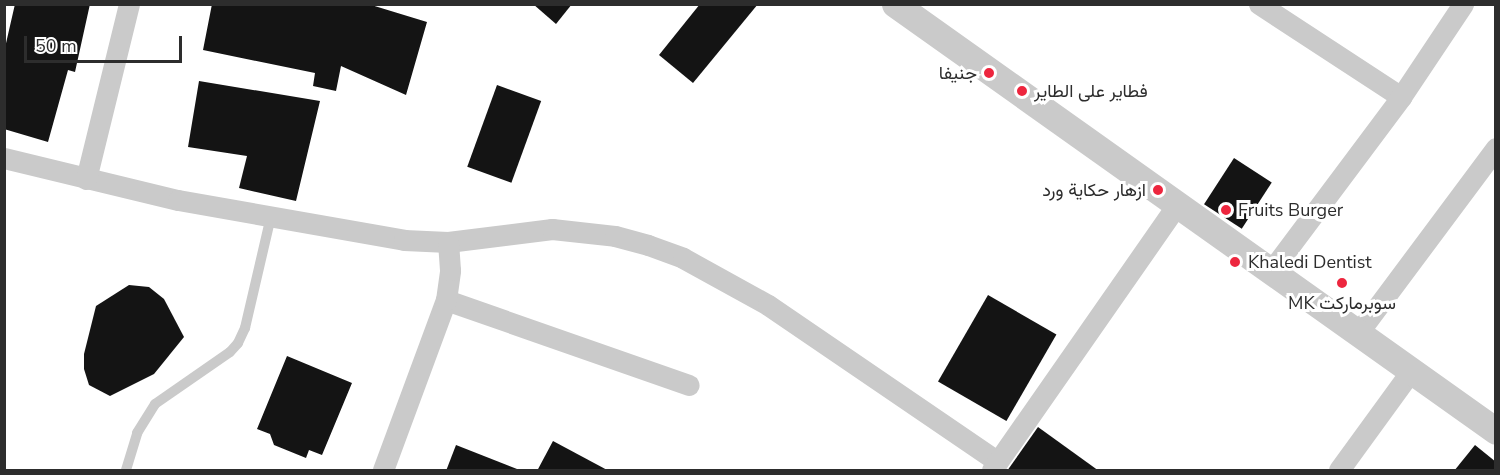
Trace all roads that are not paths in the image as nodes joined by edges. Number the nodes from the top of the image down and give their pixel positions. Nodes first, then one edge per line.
1 (129, 4) edge
2 (895, 4) edge
3 (1259, 4) edge
4 (1463, 4) edge
5 (1401, 97) junction
6 (1496, 148) edge
7 (4, 158) edge
8 (86, 179) junction
9 (1177, 205) junction
10 (272, 216) junction
11 (448, 242) junction
12 (1271, 271) junction
13 (447, 300) junction
14 (1358, 333) junction
15 (1411, 371) junction
16 (689, 385) dead end
17 (1496, 430) edge
18 (995, 466) edge
19 (126, 471) edge
20 (383, 471) edge
21 (1339, 471) edge

1 - 8 street
2 - 9 street
3 - 5 street
4 - 5 street
5 - 12 street
6 - 14 street
7 - 8 street
8 - 10 street
9 - 12 street
9 - 18 street
10 - 11 street
10 - 19 lane
11 - 13 street
11 - 18 street
12 - 14 street
13 - 16 street
13 - 20 street
14 - 15 street
15 - 17 street
15 - 21 street

